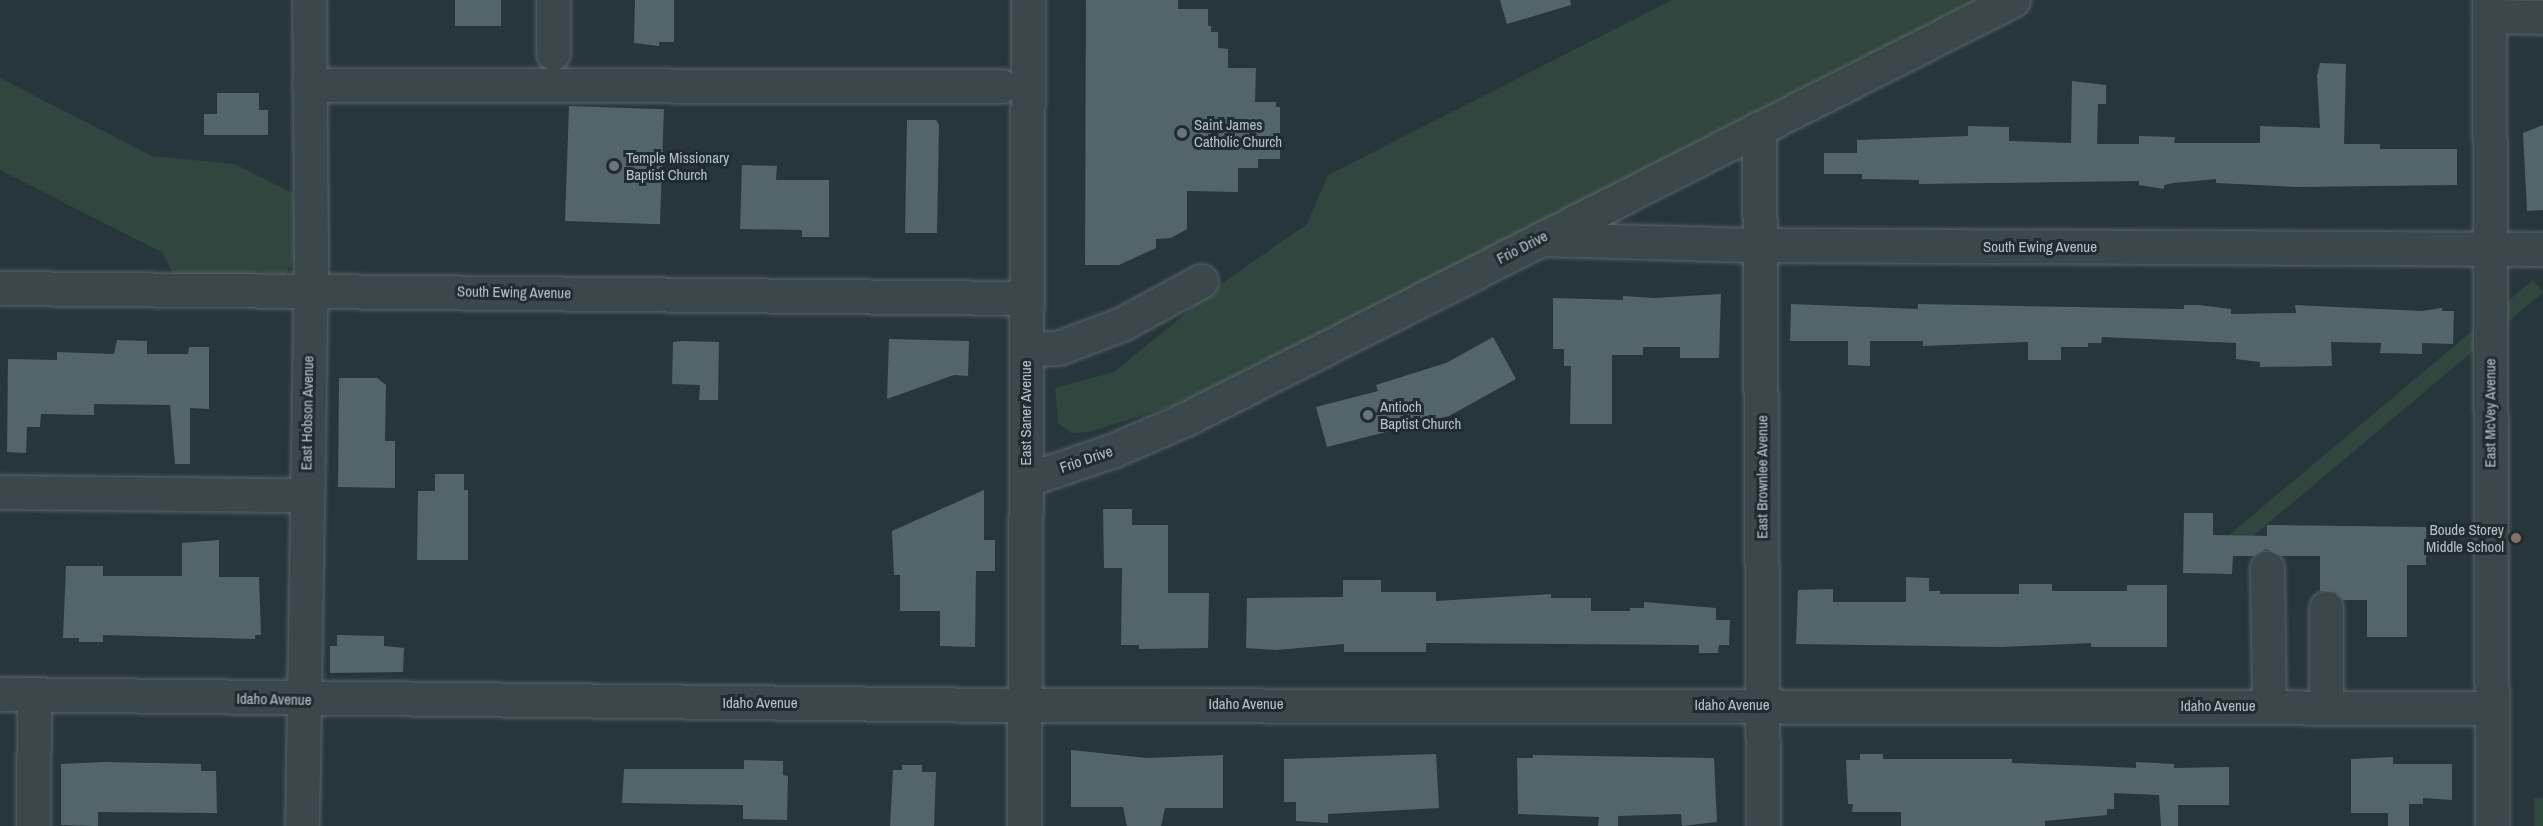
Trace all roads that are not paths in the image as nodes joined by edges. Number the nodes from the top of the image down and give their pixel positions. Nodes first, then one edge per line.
1 (309, 0) edge
2 (553, 0) edge
3 (1028, 0) edge
4 (2013, 0) edge
5 (2489, 8) edge
6 (2543, 17) edge
7 (553, 52) dead end
8 (309, 85) junction
9 (1001, 86) dead end
10 (1759, 128) junction
11 (1536, 239) junction
12 (1762, 245) junction
13 (2489, 249) junction
14 (2543, 249) edge
15 (1201, 281) dead end
16 (0, 288) edge
17 (310, 289) junction
18 (1027, 298) junction
19 (1027, 349) junction
20 (1026, 480) junction
21 (0, 492) edge
22 (306, 495) junction
23 (2267, 568) dead end
24 (2326, 608) dead end
25 (0, 694) edge
26 (34, 694) junction
27 (303, 700) junction
28 (1023, 704) junction
29 (1761, 705) junction
30 (2269, 707) junction
31 (2326, 707) junction
32 (2492, 708) junction
33 (33, 826) edge
34 (302, 826) edge
35 (1024, 826) edge
36 (1763, 826) edge
37 (2492, 826) edge

1 - 8 street, East Hobson Avenue
2 - 7 street
3 - 18 street, East Saner Avenue
4 - 10 street, Frio Drive
5 - 6 street
5 - 13 street, East McVey Avenue
8 - 9 street
8 - 17 street, East Hobson Avenue
10 - 11 street, Frio Drive
10 - 12 street, East Brownlee Avenue
11 - 12 street, South Ewing Avenue
11 - 20 street, Frio Drive
12 - 13 street, South Ewing Avenue
12 - 29 street, East Brownlee Avenue
13 - 14 street, South Ewing Avenue
13 - 32 street, East McVey Avenue
15 - 19 street
16 - 17 street, South Ewing Avenue
17 - 18 street, South Ewing Avenue
17 - 22 street, East Hobson Avenue
18 - 19 street, East Saner Avenue
19 - 20 street, East Saner Avenue
20 - 28 street, East Saner Avenue
21 - 22 street
22 - 27 street, East Hobson Avenue
23 - 30 street
24 - 31 street
25 - 26 street, Idaho Avenue
26 - 27 street, Idaho Avenue
26 - 33 street
27 - 28 street, Idaho Avenue
27 - 34 street, East Hobson Avenue
28 - 29 street, Idaho Avenue
28 - 35 street, East Saner Avenue
29 - 30 street, Idaho Avenue
29 - 36 street, East Brownlee Avenue
30 - 31 street, Idaho Avenue
31 - 32 street, Idaho Avenue
32 - 37 street, East McVey Avenue

